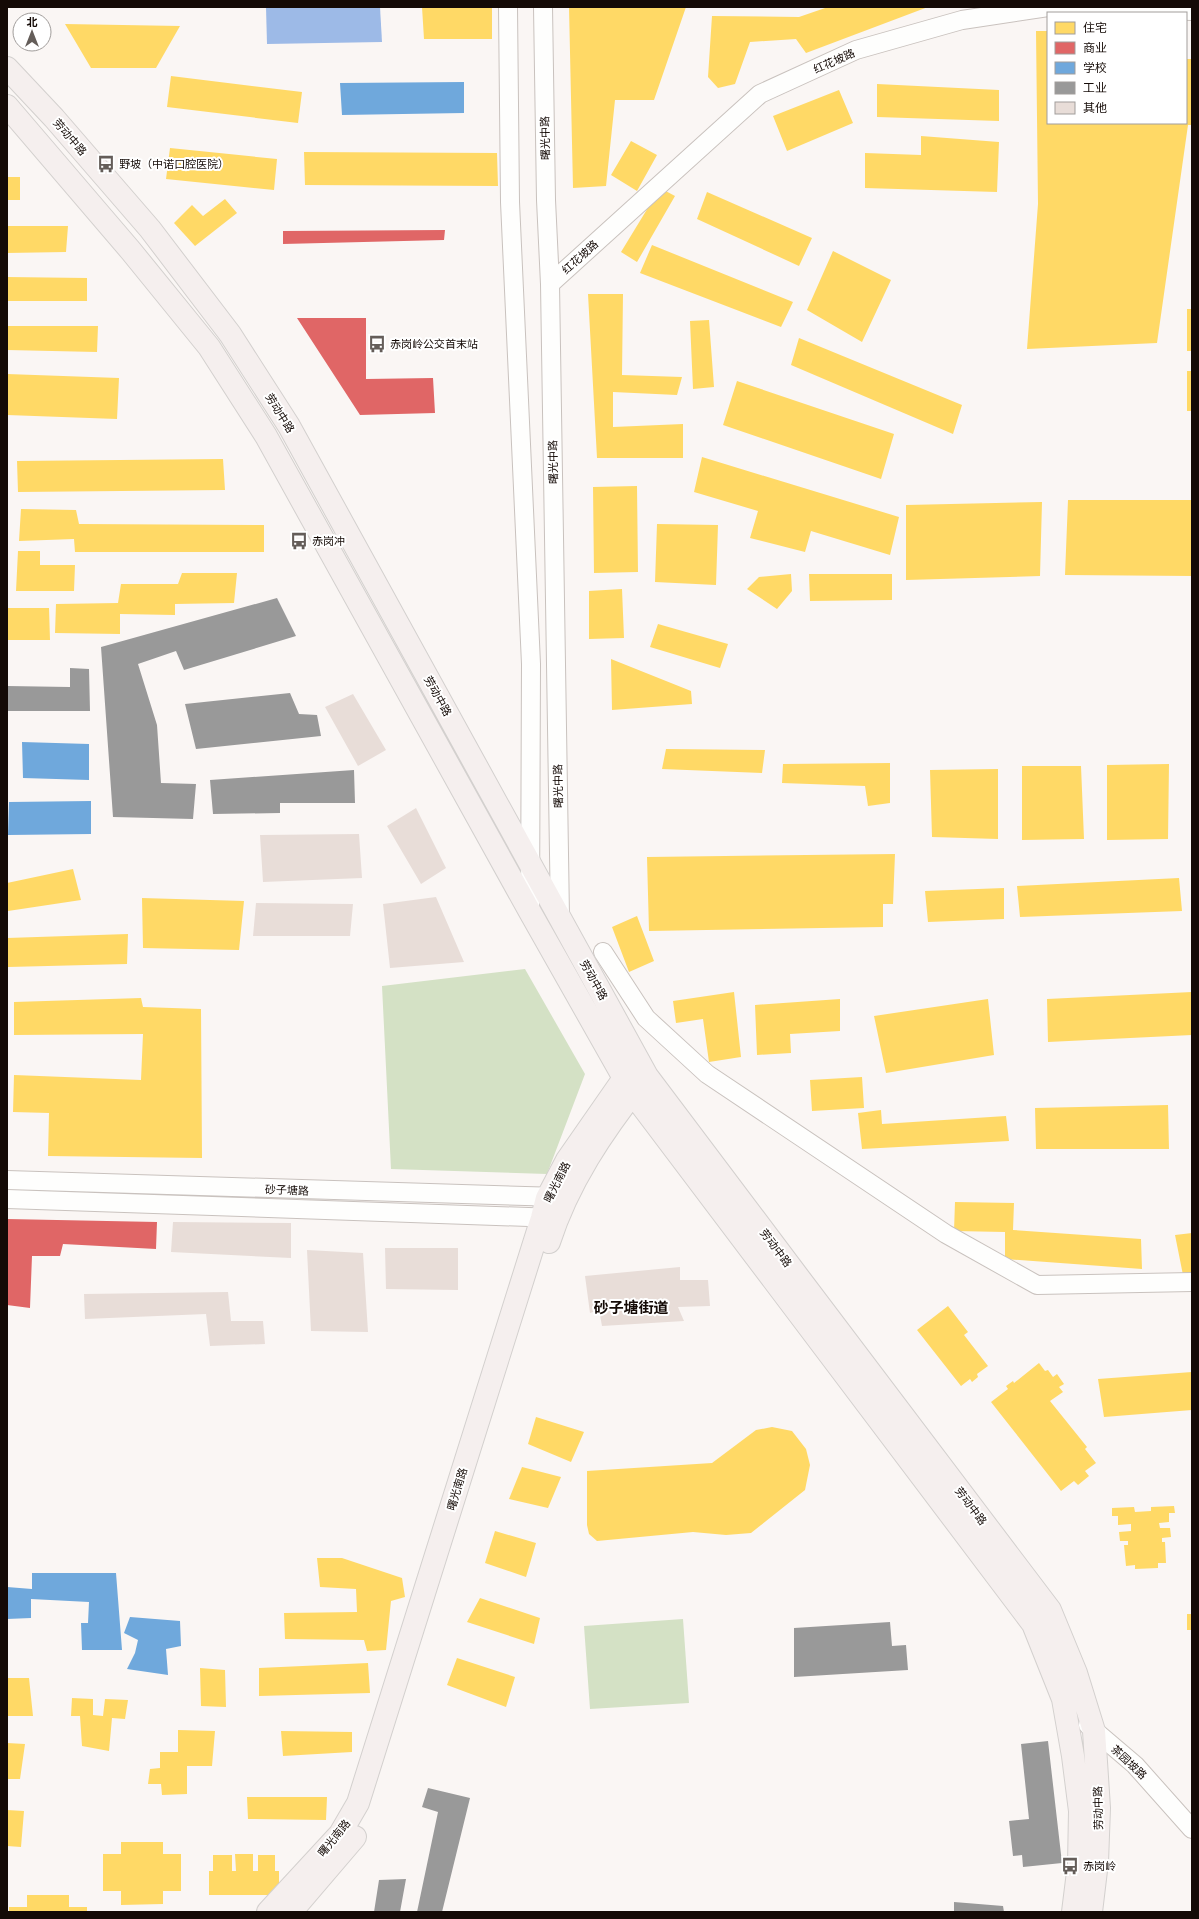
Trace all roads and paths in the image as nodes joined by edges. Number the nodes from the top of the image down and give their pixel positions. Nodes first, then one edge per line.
1 (508, 7) edge
2 (543, 7) edge
3 (1192, 11) edge
4 (7, 68) edge
5 (7, 106) edge
6 (550, 284) junction
7 (531, 866) junction
8 (530, 912) junction
9 (560, 917) junction
10 (603, 952) dead end
11 (642, 1067) junction
12 (628, 1086) junction
13 (7, 1180) edge
14 (7, 1199) edge
15 (553, 1208) junction
16 (1192, 1282) edge
17 (1063, 1698) junction
18 (1094, 1731) junction
19 (1192, 1829) edge
20 (268, 1912) edge
21 (291, 1912) edge
22 (1073, 1912) edge
23 (1091, 1912) edge

1 - 7 street
2 - 6 street, 曙光中路
3 - 6 street, 红花坡路
4 - 7 main road, 劳动中路
5 - 8 main road, 劳动中路
6 - 9 street, 曙光中路
7 - 8 street
7 - 9 main road, 劳动中路
8 - 12 main road, 劳动中路
9 - 11 main road, 劳动中路
10 - 16 street
11 - 12 main road, 曙光南路
11 - 18 main road, 劳动中路
12 - 15 main road, 曙光南路
12 - 17 main road, 劳动中路
13 - 15 street, 砂子塘路
14 - 15 street, 砂子塘路
15 - 20 main road, 曙光南路
15 - 21 main road, 曙光南路
17 - 18 street, 茶园坡路
17 - 22 main road, 劳动中路
18 - 19 street, 茶园坡路
18 - 23 main road, 劳动中路

